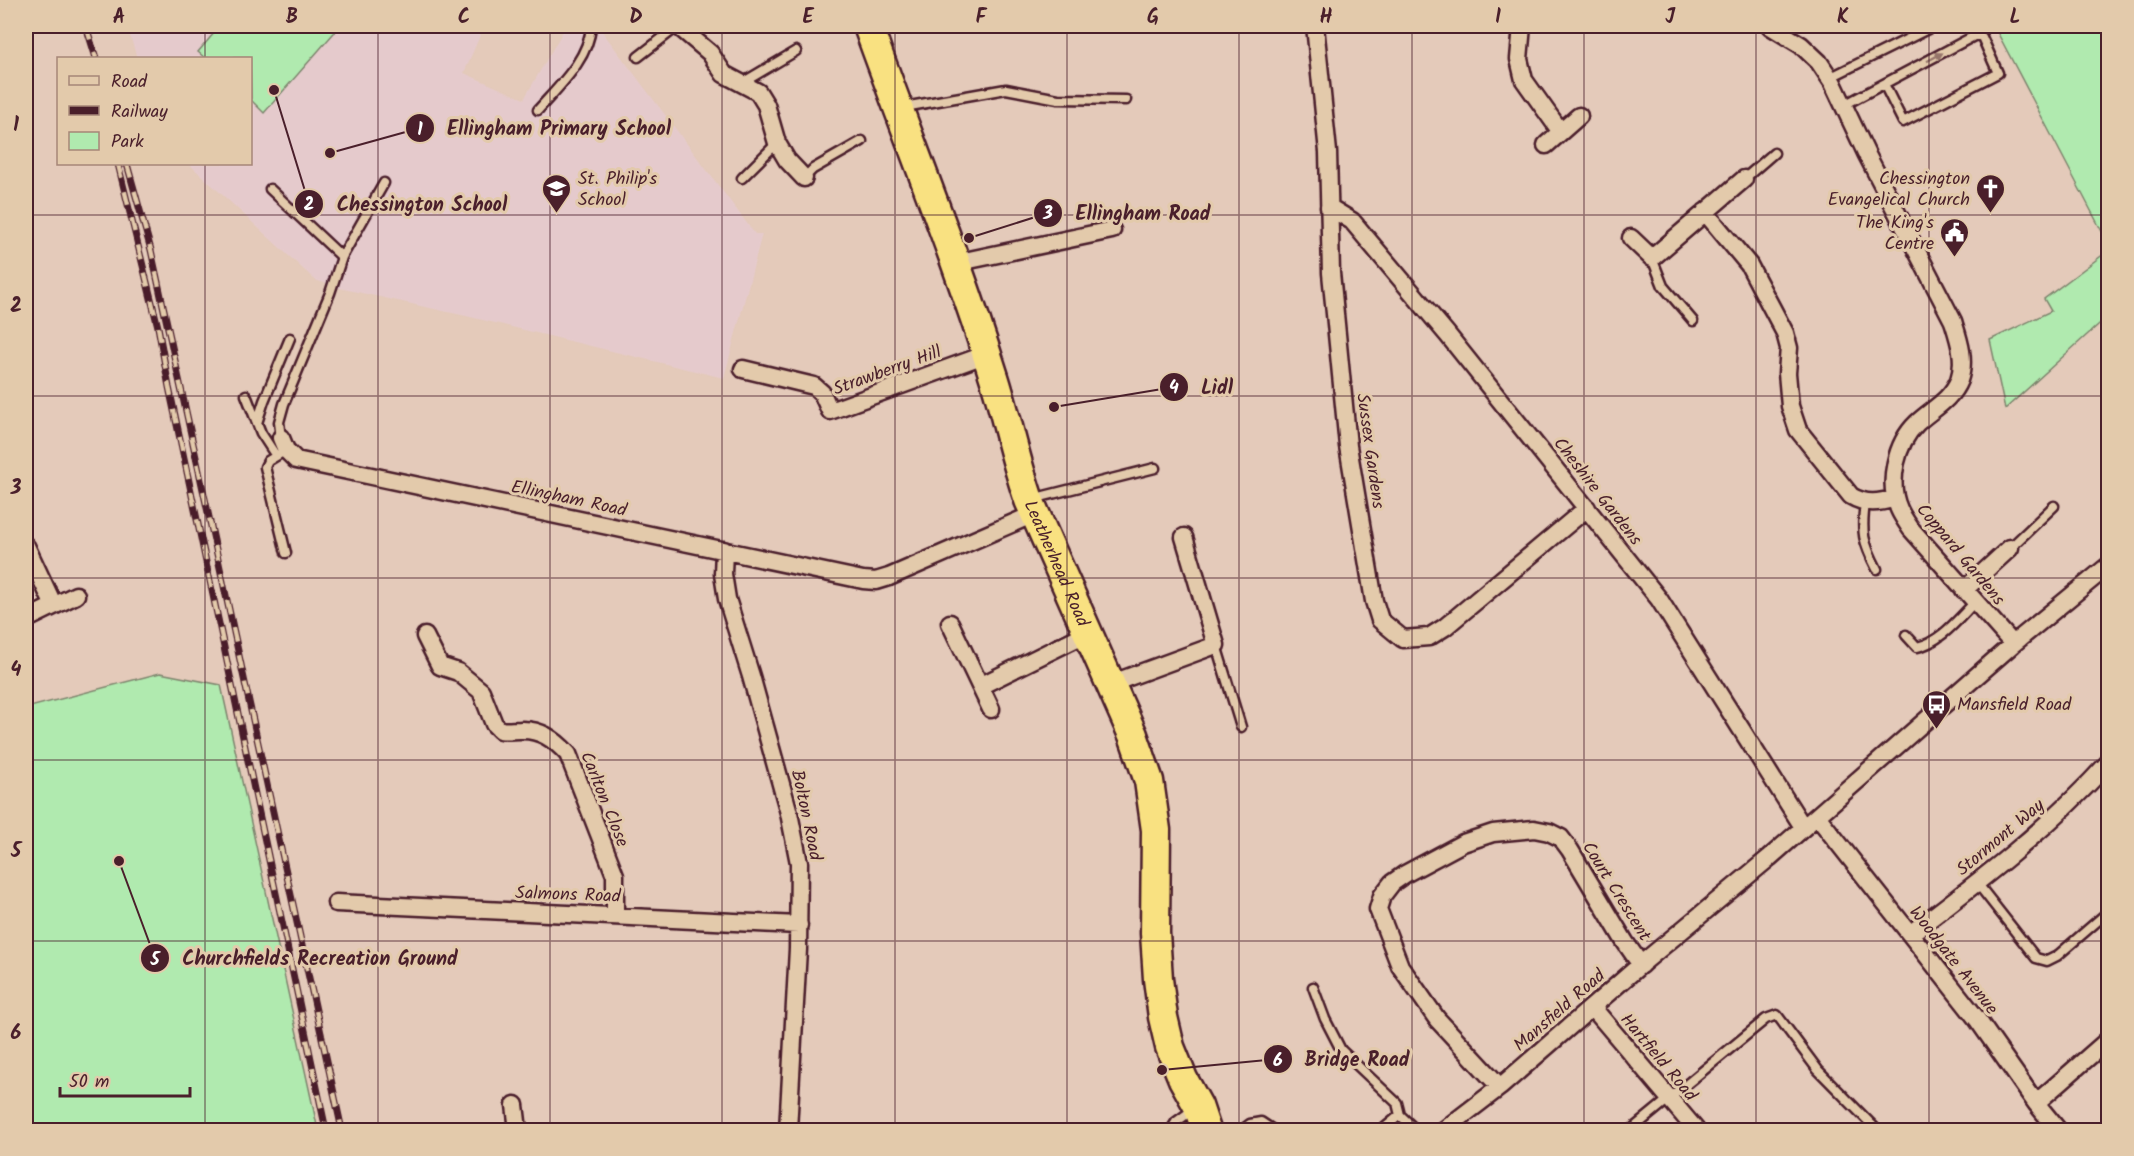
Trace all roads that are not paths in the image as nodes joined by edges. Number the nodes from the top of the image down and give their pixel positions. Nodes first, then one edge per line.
1 (591, 26) edge
2 (678, 26) edge
3 (868, 26) edge
4 (1315, 26) edge
5 (1522, 26) edge
6 (1770, 26) edge
7 (1934, 26) edge
8 (796, 51) dead end
9 (638, 57) dead end
10 (1829, 78) junction
11 (742, 83) junction
12 (1884, 84) junction
13 (1126, 100) dead end
14 (1844, 105) junction
15 (898, 108) junction
16 (537, 110) dead end
17 (1579, 117) dead end
18 (1562, 132) junction
19 (862, 141) dead end
20 (777, 142) junction
21 (1546, 145) dead end
22 (1774, 153) dead end
23 (742, 178) dead end
24 (804, 178) joint
25 (1744, 179) joint
26 (384, 183) dead end
27 (270, 189) dead end
28 (1329, 207) junction
29 (1705, 212) junction
30 (1112, 230) dead end
31 (1631, 238) dead end
32 (342, 257) junction
33 (1652, 258) junction
34 (955, 262) junction
35 (1693, 321) dead end
36 (290, 338) dead end
37 (987, 354) junction
38 (743, 369) dead end
39 (246, 395) dead end
40 (257, 423) junction
41 (285, 451) junction
42 (1155, 468) dead end
43 (1895, 498) junction
44 (1865, 503) junction
45 (2054, 506) dead end
46 (1031, 507) junction
47 (1587, 508) junction
48 (1184, 537) dead end
49 (26, 546) edge
50 (2010, 548) joint
51 (724, 550) junction
52 (286, 553) dead end
53 (2109, 566) edge
54 (1877, 569) dead end
55 (76, 596) dead end
56 (1970, 596) junction
57 (54, 606) junction
58 (29, 618) dead end
59 (950, 623) dead end
60 (1087, 633) junction
61 (1906, 635) dead end
62 (424, 636) dead end
63 (2013, 644) junction
64 (1216, 645) junction
65 (1110, 684) junction
66 (980, 686) junction
67 (991, 709) dead end
68 (1240, 728) dead end
69 (2109, 763) edge
70 (1817, 816) junction
71 (1803, 827) junction
72 (1977, 883) junction
73 (336, 903) dead end
74 (2109, 912) edge
75 (615, 916) junction
76 (799, 925) junction
77 (1910, 934) junction
78 (1641, 965) junction
79 (1313, 987) dead end
80 (1593, 1008) junction
81 (2109, 1040) edge
82 (1500, 1087) junction
83 (1668, 1098) junction
84 (2036, 1103) junction
85 (515, 1105) dead end
86 (1400, 1115) junction
87 (1202, 1118) edge
88 (518, 1131) edge
89 (788, 1131) edge
90 (1171, 1131) edge
91 (1221, 1131) edge
92 (1242, 1131) edge
93 (1273, 1131) edge
94 (1382, 1131) edge
95 (1416, 1131) edge
96 (1444, 1131) edge
97 (1631, 1131) edge
98 (1696, 1131) edge
99 (1877, 1131) edge
100 (2058, 1131) edge

1 - 16 lane
2 - 9 lane
2 - 11 street
3 - 15 highway, Leatherhead Road
4 - 28 street, Sussex Gardens
5 - 18 street
6 - 10 street, Coppard Gardens
7 - 10 lane
8 - 11 lane
10 - 14 street, Coppard Gardens
11 - 20 street
12 -> 12 lane
12 - 14 lane
13 - 15 lane
14 - 43 street, Coppard Gardens
15 - 34 highway, Leatherhead Road
17 - 18 street
18 - 21 street
19 - 24 lane
20 - 23 lane
20 - 24 street
22 - 25 lane
25 - 29 street
26 - 32 lane
27 - 32 lane
28 - 47 street, Cheshire Gardens
28 - 47 street, Sussex Gardens
29 - 33 street
29 - 44 street
30 - 34 street
31 - 33 street
32 - 41 lane
33 - 35 lane
34 - 37 highway, Leatherhead Road
36 - 40 lane
37 - 38 street, Strawberry Hill
37 - 46 highway, Leatherhead Road
39 - 40 lane
40 - 41 lane
41 - 51 street, Ellingham Road
41 - 52 lane
42 - 46 lane
43 - 44 street
43 - 56 street, Coppard Gardens
44 - 54 lane
45 - 50 lane
46 - 51 street, Ellingham Road
46 - 60 highway, Leatherhead Road
47 - 71 street, Cheshire Gardens
48 - 64 street
49 - 57 street
50 - 56 street
51 - 76 street, Bolton Road
53 - 63 street, Mansfield Road
55 - 57 street
56 - 61 lane
56 - 63 street, Coppard Gardens
57 - 58 street
59 - 66 street
60 - 65 highway, Leatherhead Road
60 - 66 street
62 - 75 street, Carlton Close
63 - 70 street, Mansfield Road
64 - 65 street
64 - 68 lane
65 - 87 highway, Leatherhead Road
66 - 67 street
69 - 72 street, Stormont Way
70 - 71 street, Mansfield Road
70 - 77 street, Woodgate Avenue
71 - 78 street, Mansfield Road
72 - 74 lane
72 - 77 street, Stormont Way
73 - 75 street, Salmons Road
75 - 76 street, Salmons Road
76 - 89 street, Bolton Road
77 - 84 street, Woodgate Avenue
78 - 80 street, Mansfield Road
78 - 82 street, Court Crescent
79 - 86 lane
80 - 82 street, Mansfield Road
80 - 83 street, Hartfield Road
81 - 84 street
82 - 96 street, Mansfield Road
83 - 97 lane
83 - 98 street, Hartfield Road
83 - 99 lane
84 - 100 street, Woodgate Avenue
85 - 88 street
86 - 94 lane
86 - 95 lane
87 - 90 lane
87 - 91 highway, Leatherhead Road
92 - 93 lane

